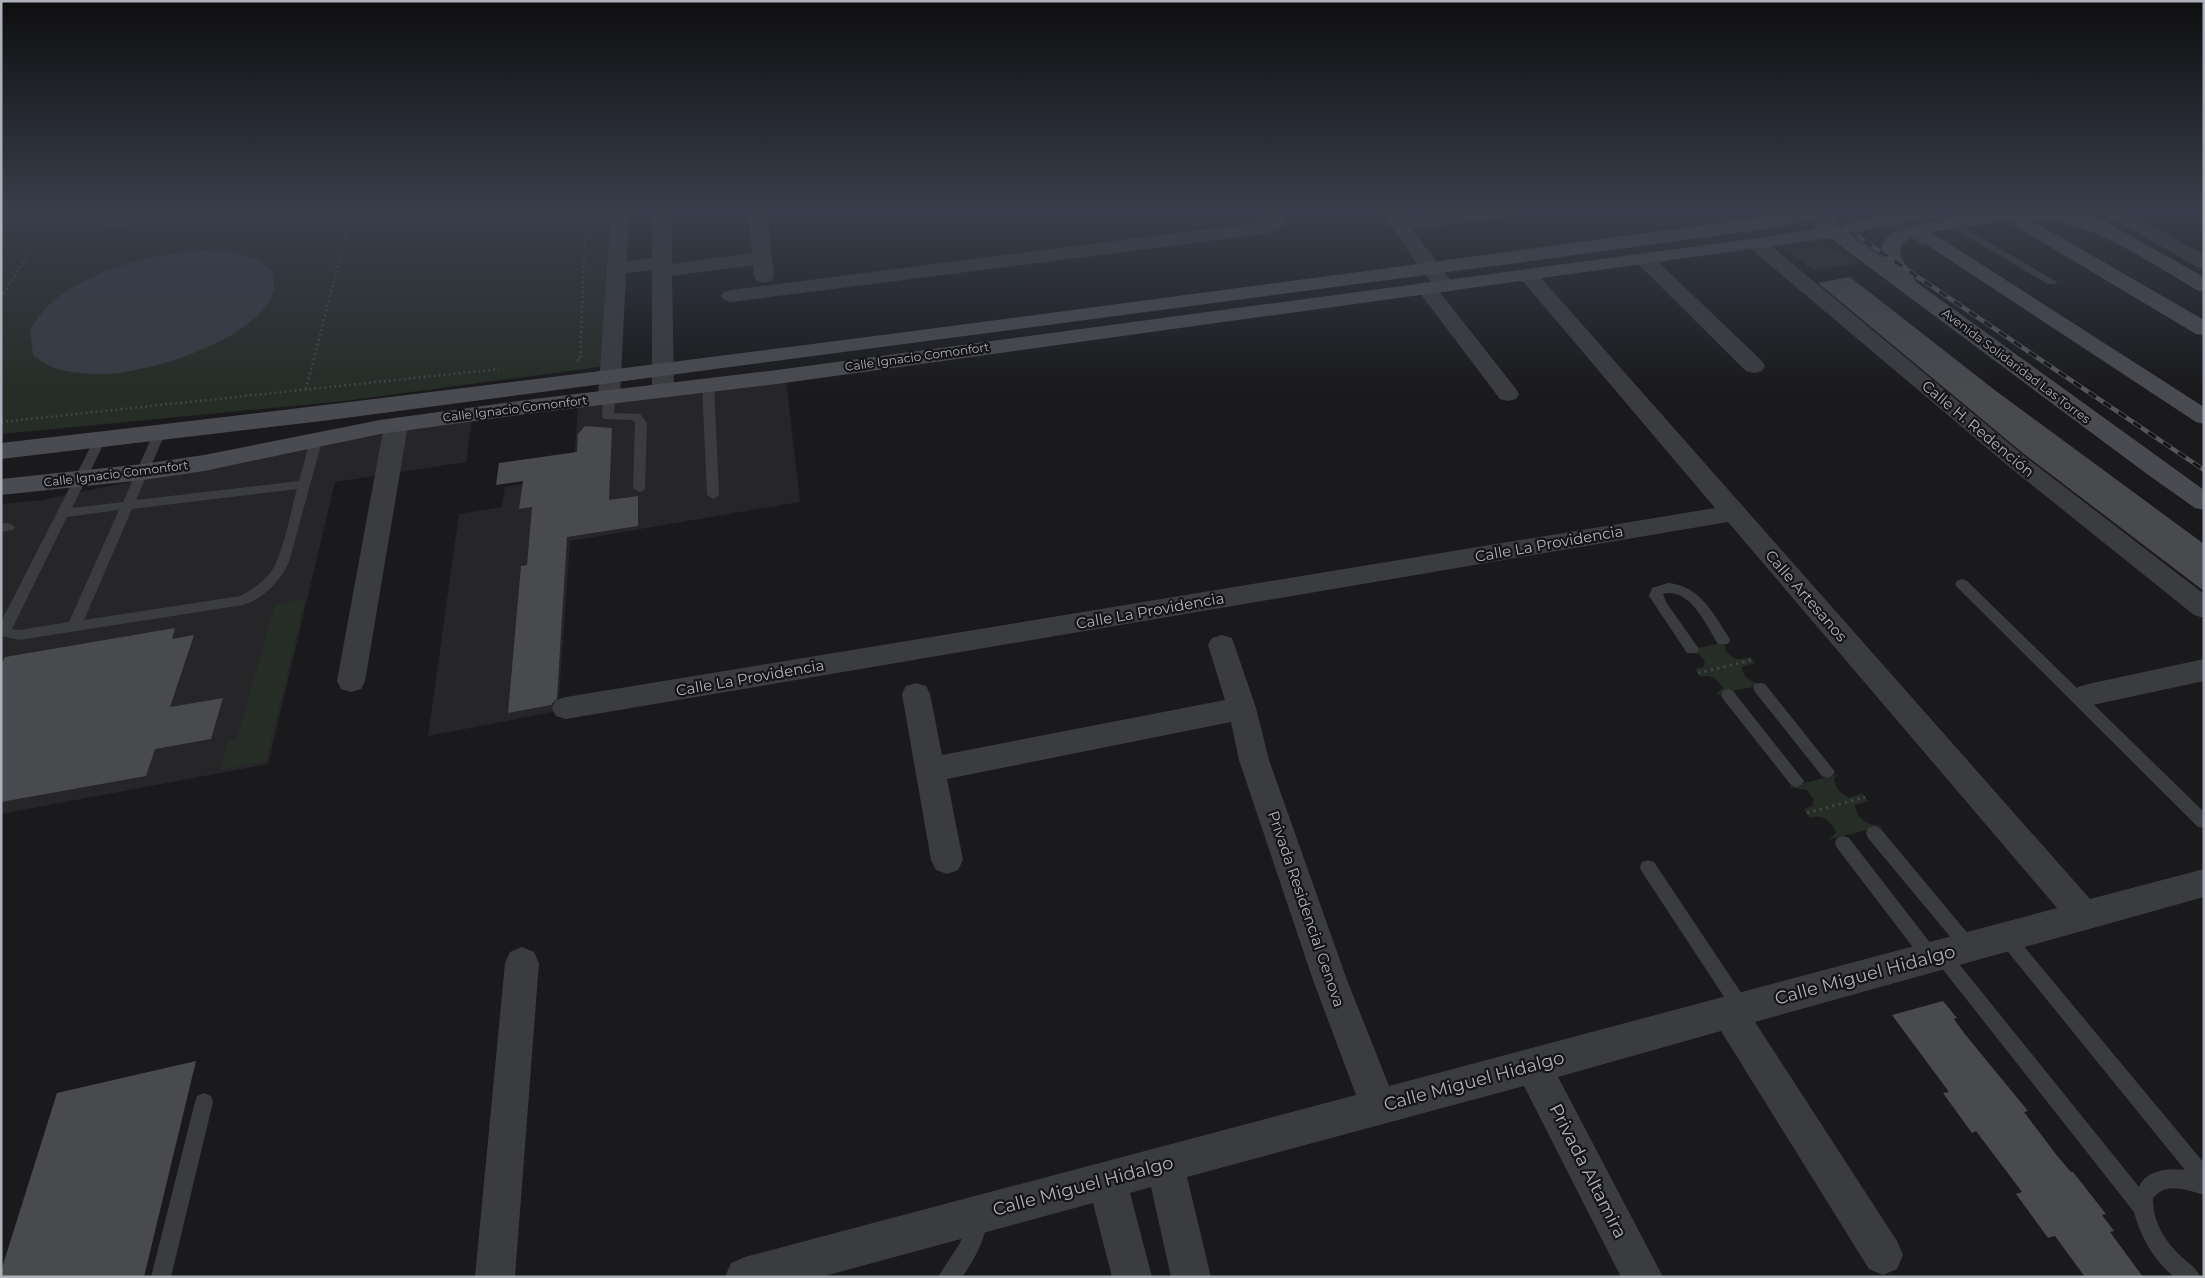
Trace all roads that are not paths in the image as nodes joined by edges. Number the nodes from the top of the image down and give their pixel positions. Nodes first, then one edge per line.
1 (618, 271) edge
2 (666, 271) edge
3 (763, 271) edge
4 (932, 271) edge
5 (1428, 271) edge
6 (1488, 271) edge
7 (1562, 271) edge
8 (1656, 271) edge
9 (1789, 271) edge
10 (1889, 271) edge
11 (1899, 271) edge
12 (1980, 271) edge
13 (2032, 271) edge
14 (2105, 271) edge
15 (2177, 271) edge
16 (1528, 275) junction
17 (1434, 281) junction
18 (2052, 282) dead end
19 (1906, 283) junction
20 (2204, 286) edge
21 (765, 292) junction
22 (731, 296) dead end
23 (2204, 329) edge
24 (1754, 366) dead end
25 (663, 379) junction
26 (708, 385) junction
27 (610, 386) junction
28 (1508, 394) dead end
29 (2204, 417) edge
30 (396, 425) junction
31 (159, 434) junction
32 (316, 440) junction
33 (99, 441) junction
34 (1, 451) edge
35 (143, 472) junction
36 (80, 478) junction
37 (305, 484) junction
38 (1, 487) edge
39 (639, 488) dead end
40 (713, 495) dead end
41 (2204, 502) edge
42 (126, 506) junction
43 (64, 513) junction
44 (1734, 513) junction
45 (1962, 584) dead end
46 (2204, 608) edge
47 (74, 626) junction
48 (1723, 640) dead end
49 (1222, 645) dead end
50 (1692, 649) dead end
51 (2204, 670) edge
52 (351, 681) dead end
53 (1760, 688) dead end
54 (916, 694) dead end
55 (1728, 695) dead end
56 (2088, 695) dead end
57 (566, 708) dead end
58 (1242, 708) junction
59 (930, 770) junction
60 (1827, 772) dead end
61 (1796, 781) dead end
62 (2204, 822) edge
63 (1874, 833) dead end
64 (1844, 843) dead end
65 (948, 860) dead end
66 (1648, 867) dead end
67 (2201, 887) edge
68 (2084, 916) junction
69 (2006, 937) junction
70 (1947, 952) junction
71 (522, 963) dead end
72 (1736, 1011) junction
73 (1534, 1066) junction
74 (204, 1102) dead end
75 (1378, 1106) junction
76 (1165, 1165) junction
77 (2204, 1178) edge
78 (1107, 1180) junction
79 (2204, 1185) edge
80 (2143, 1208) junction
81 (980, 1213) junction
82 (1883, 1255) dead end
83 (802, 1270) edge
84 (161, 1277) edge
85 (495, 1277) edge
86 (745, 1277) edge
87 (948, 1277) edge
88 (1132, 1277) edge
89 (1191, 1277) edge
90 (1643, 1277) edge
91 (2190, 1277) edge

1 - 27 street
2 - 25 street
3 - 21 street
4 - 21 street
5 - 17 street
6 - 17 main road, Calle Ignacio Comonfort
7 - 16 main road, Calle Ignacio Comonfort
8 - 24 street
9 - 46 street, Calle H. Redención
10 - 19 main road, Avenida Solidaridad Las Torres
11 - 19 main road
12 - 29 main road
13 - 18 lane
14 - 23 main road
15 - 20 main road
16 - 17 main road, Calle Ignacio Comonfort
16 - 44 street, Calle Artesanos
17 - 25 main road, Calle Ignacio Comonfort
17 - 26 main road, Calle Ignacio Comonfort
17 - 28 street
19 - 41 main road, Avenida Solidaridad Las Torres
21 - 22 street
25 - 26 main road, Calle Ignacio Comonfort
25 - 27 main road, Calle Ignacio Comonfort
26 - 40 lane
27 - 30 main road, Calle Ignacio Comonfort
27 - 31 main road, Calle Ignacio Comonfort
27 - 39 lane
30 - 32 main road, Calle Ignacio Comonfort
30 - 52 street
31 - 33 main road, Calle Ignacio Comonfort
31 - 35 lane
32 - 35 main road, Calle Ignacio Comonfort
32 - 37 lane
33 - 34 main road, Calle Ignacio Comonfort
33 - 36 lane
35 - 36 main road, Calle Ignacio Comonfort
35 - 42 lane
36 - 38 main road, Calle Ignacio Comonfort
36 - 43 lane
37 - 42 lane
37 - 47 lane
42 - 43 lane
42 - 47 lane
43 - 47 lane
44 - 57 street, Calle La Providencia
44 - 68 street, Calle Artesanos
45 - 62 lane
48 - 50 lane
49 - 58 street, Privada Residencial Genova
51 - 56 street
53 - 60 lane
54 - 59 street
55 - 61 lane
58 - 59 street
58 - 75 street, Privada Residencial Genova
59 - 65 street
63 - 70 lane
64 - 70 lane
66 - 72 lane
67 - 68 street, Calle Miguel Hidalgo
68 - 69 street, Calle Miguel Hidalgo
69 - 70 street, Calle Miguel Hidalgo
69 - 77 lane
70 - 72 street, Calle Miguel Hidalgo
70 - 80 lane
71 - 85 street
72 - 73 street, Calle Miguel Hidalgo
72 - 82 street
73 - 75 street, Calle Miguel Hidalgo
73 - 90 street, Privada Altamira
74 - 84 lane
75 - 76 street, Calle Miguel Hidalgo
76 - 78 street, Calle Miguel Hidalgo
76 - 89 street
78 - 81 street, Calle Miguel Hidalgo
78 - 88 street
79 - 80 lane
80 - 91 lane
81 - 83 street, Calle Miguel Hidalgo
81 - 87 lane
83 - 86 street, Calle Miguel Hidalgo

